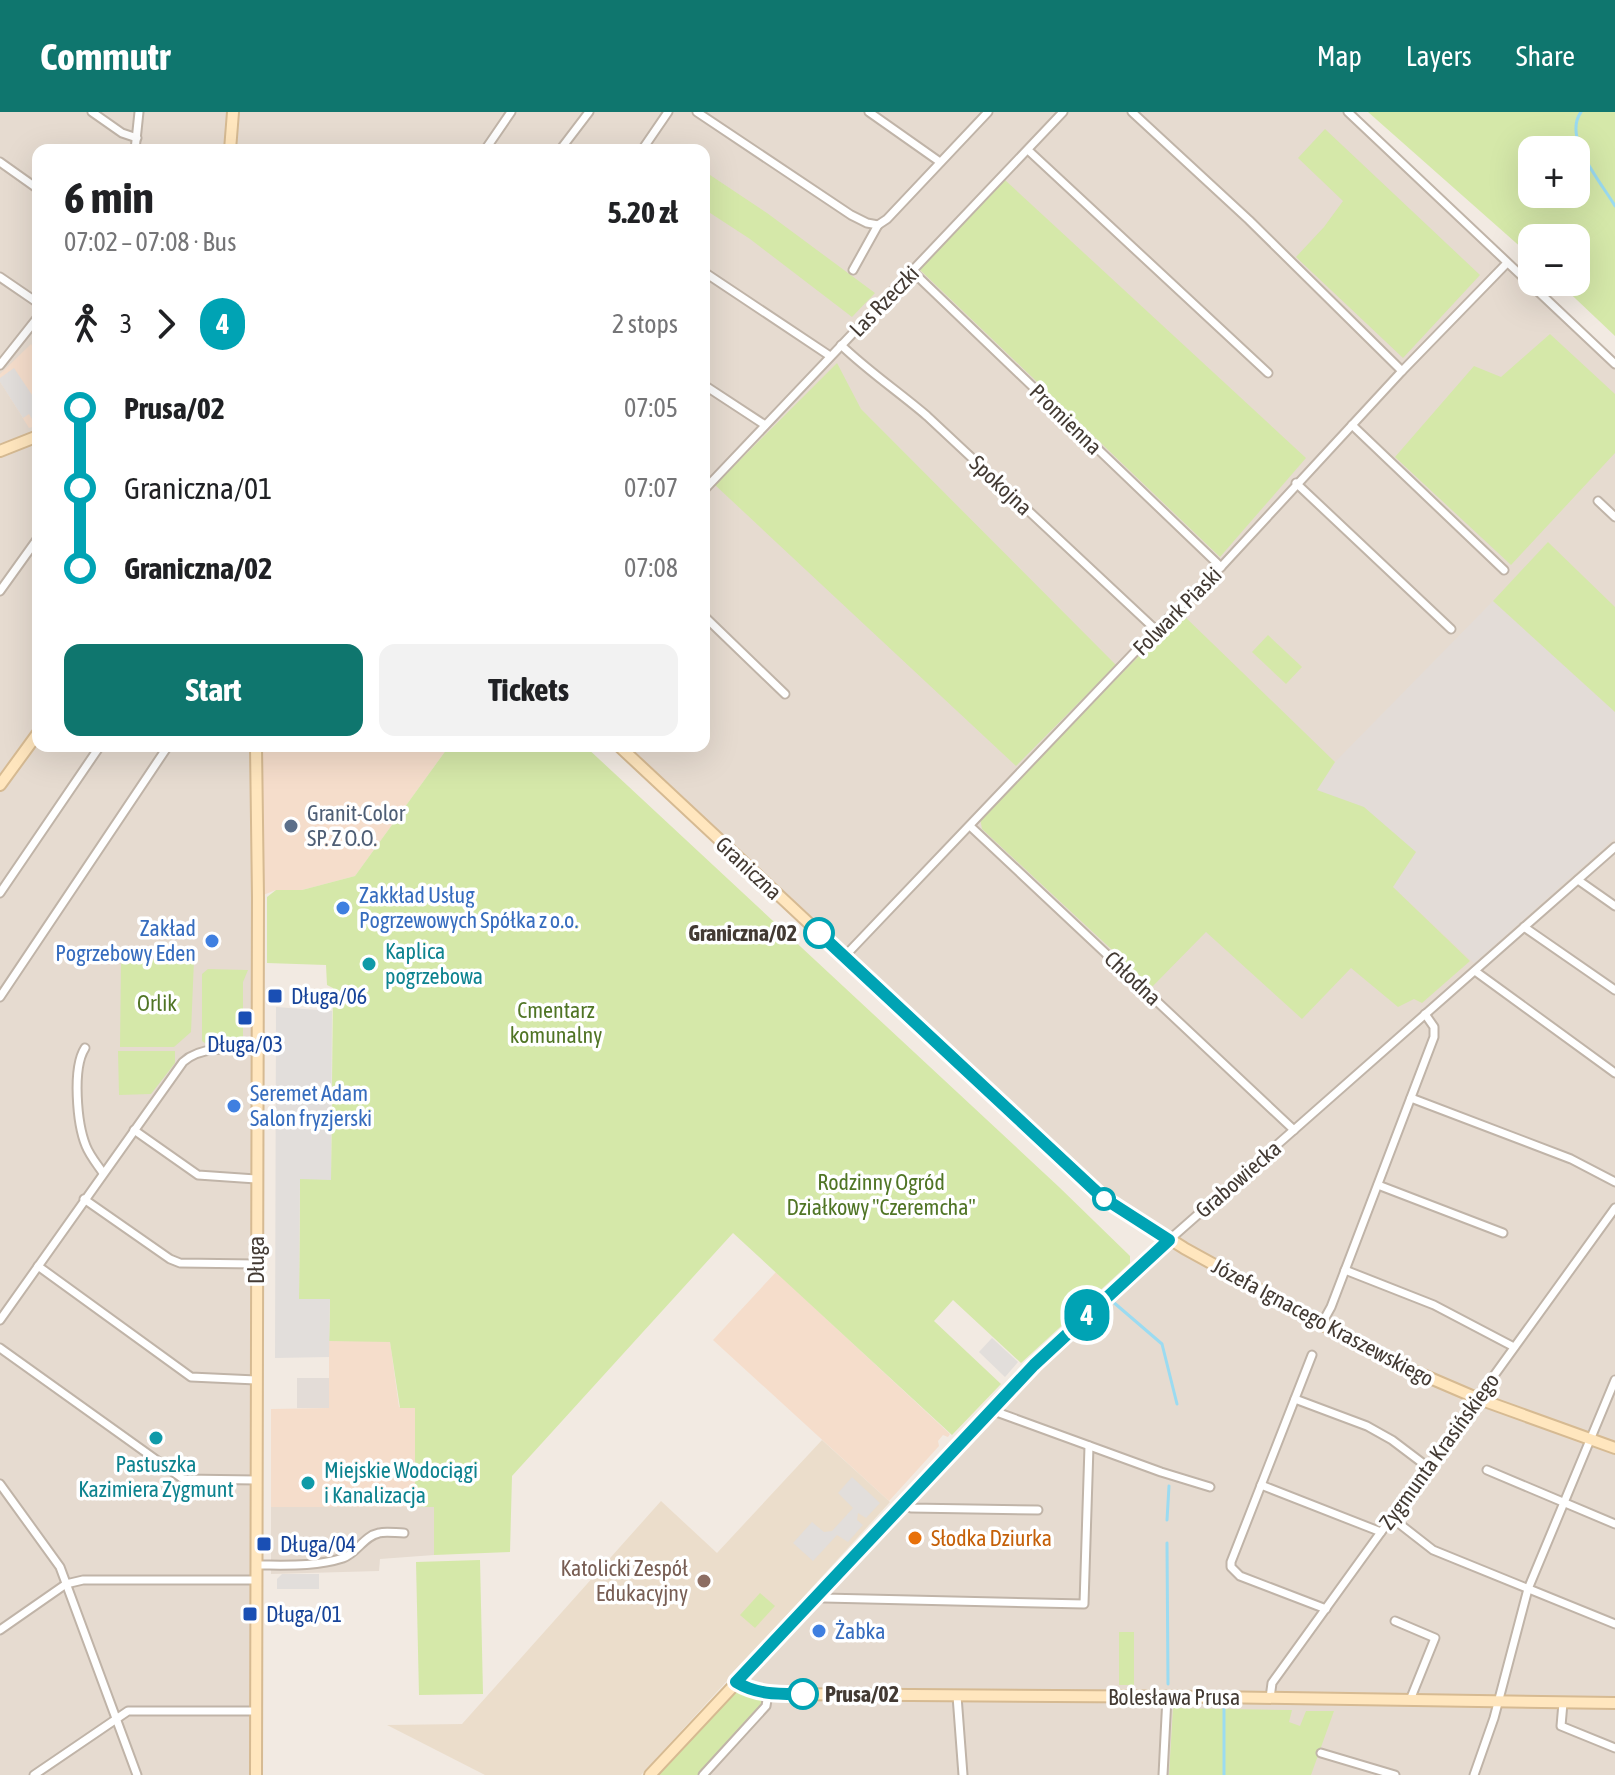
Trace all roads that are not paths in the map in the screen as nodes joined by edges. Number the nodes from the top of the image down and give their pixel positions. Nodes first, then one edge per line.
1 (92, 112) edge
2 (139, 112) edge
3 (233, 112) edge
4 (511, 112) edge
5 (589, 112) edge
6 (668, 112) edge
7 (697, 112) edge
8 (869, 112) edge
9 (988, 112) edge
10 (1063, 112) edge
11 (1132, 112) edge
12 (1348, 112) edge
13 (137, 138) junction
14 (136, 144) edge
15 (230, 144) edge
16 (489, 144) edge
17 (565, 144) edge
18 (646, 144) edge
19 (1028, 150) junction
20 (0, 162) edge
21 (940, 162) junction
22 (32, 185) edge
23 (878, 225) junction
24 (1507, 263) junction
25 (853, 270) dead end
26 (912, 271) junction
27 (710, 276) edge
28 (0, 277) edge
29 (32, 299) edge
30 (32, 325) edge
31 (841, 345) junction
32 (830, 356) junction
33 (1615, 364) edge
34 (0, 365) edge
35 (1402, 371) junction
36 (1268, 373) dead end
37 (710, 389) edge
38 (765, 425) junction
39 (1352, 425) junction
40 (32, 438) edge
41 (0, 451) edge
42 (1296, 483) junction
43 (710, 484) edge
44 (1598, 501) dead end
45 (1615, 517) edge
46 (32, 546) edge
47 (1221, 567) junction
48 (1504, 570) dead end
49 (0, 591) edge
50 (710, 622) edge
51 (1451, 629) dead end
52 (1156, 630) junction
53 (785, 694) dead end
54 (32, 741) edge
55 (96, 752) edge
56 (164, 752) edge
57 (256, 752) edge
58 (625, 752) edge
59 (0, 785) edge
60 (970, 826) junction
61 (1615, 847) edge
62 (1578, 880) junction
63 (0, 893) edge
64 (1615, 906) edge
65 (1524, 927) junction
66 (844, 957) junction
67 (1475, 971) junction
68 (1615, 990) edge
69 (0, 997) edge
70 (1425, 1014) junction
71 (85, 1048) dead end
72 (256, 1051) junction
73 (1615, 1073) edge
74 (1411, 1098) junction
75 (134, 1130) junction
76 (1294, 1130) junction
77 (103, 1173) junction
78 (256, 1179) junction
79 (1615, 1182) edge
80 (1378, 1185) junction
81 (84, 1199) junction
82 (1615, 1208) edge
83 (1503, 1233) dead end
84 (1169, 1240) junction
85 (256, 1264) junction
86 (38, 1266) junction
87 (1345, 1270) junction
88 (0, 1320) edge
89 (1321, 1325) junction
90 (1514, 1347) junction
91 (0, 1348) edge
92 (1312, 1355) dead end
93 (256, 1380) junction
94 (1615, 1380) edge
95 (1295, 1399) junction
96 (1479, 1399) junction
97 (991, 1410) junction
98 (1590, 1438) junction
99 (1089, 1446) junction
100 (1615, 1448) edge
101 (1429, 1468) junction
102 (1487, 1470) dead end
103 (256, 1480) junction
104 (0, 1484) edge
105 (1261, 1485) junction
106 (1210, 1487) dead end
107 (1564, 1502) junction
108 (904, 1503) junction
109 (1038, 1510) dead end
110 (1392, 1518) junction
111 (1615, 1524) edge
112 (1381, 1532) junction
113 (404, 1533) dead end
114 (256, 1565) junction
115 (256, 1580) junction
116 (66, 1584) junction
117 (1528, 1589) junction
118 (819, 1594) junction
119 (1326, 1609) junction
120 (1395, 1621) dead end
121 (1615, 1624) edge
122 (0, 1630) edge
123 (736, 1682) junction
124 (768, 1694) junction
125 (957, 1696) junction
126 (1167, 1697) junction
127 (1270, 1698) junction
128 (1410, 1700) junction
129 (1498, 1702) junction
130 (1563, 1703) junction
131 (1615, 1703) edge
132 (256, 1711) junction
133 (116, 1719) junction
134 (1615, 1748) edge
135 (1321, 1753) dead end
136 (34, 1775) edge
137 (137, 1775) edge
138 (256, 1775) edge
139 (650, 1775) edge
140 (703, 1775) edge
141 (963, 1775) edge
142 (1163, 1775) edge
143 (1395, 1775) edge
144 (1474, 1775) edge

1 - 13 street
2 - 13 street
3 - 15 street
4 - 16 street
5 - 17 street
6 - 18 street
7 - 23 street
8 - 21 street
9 - 21 street
10 - 19 street, Las Rzeczki
11 - 35 street
12 - 24 street
13 - 14 street
19 - 26 street, Las Rzeczki
19 - 36 street
20 - 22 street
21 - 23 street
23 - 25 street
24 - 33 street
24 - 35 street, Folwark Piaski
26 - 31 street, Las Rzeczki
26 - 47 street, Promienna
27 - 32 street
28 - 29 street
30 - 34 street
31 - 32 street, Las Rzeczki
31 - 52 street, Spokojna
32 - 38 street, Las Rzeczki
35 - 39 street, Folwark Piaski
37 - 38 street
38 - 43 street, Las Rzeczki
39 - 42 street, Folwark Piaski
39 - 48 street
40 - 41 street
42 - 47 street, Folwark Piaski
42 - 51 street
44 - 45 street
46 - 49 street
47 - 52 street, Folwark Piaski
50 - 53 street
52 - 60 street, Folwark Piaski
54 - 59 street
55 - 63 street
56 - 69 street
57 - 72 street, Długa
58 - 66 street, Graniczna
60 - 66 street, Folwark Piaski
60 - 76 street, Chłodna
61 - 62 street, Grabowiecka
62 - 64 street
62 - 65 street, Grabowiecka
65 - 67 street, Grabowiecka
65 - 68 street
66 - 84 street, Graniczna
67 - 70 street, Grabowiecka
67 - 73 street
70 - 74 street
70 - 76 street, Grabowiecka
71 - 77 street
72 - 75 street
72 - 78 street, Długa
74 - 79 street
74 - 80 street
75 - 77 street
75 - 78 street
76 - 84 street, Grabowiecka
77 - 81 street
78 - 85 street, Długa
80 - 83 street
80 - 87 street
81 - 85 street
81 - 86 street
82 - 90 street, Zygmunta Krasińskiego
84 - 89 street, Józefa Ignacego Kraszewskiego
84 - 97 street, Grabowiecka
85 - 93 street, Długa
86 - 88 street
86 - 93 street
87 - 89 street
87 - 90 street
89 - 96 street, Józefa Ignacego Kraszewskiego
90 - 96 street, Zygmunta Krasińskiego
91 - 103 street
92 - 95 street
93 - 103 street, Długa
94 - 98 street
95 - 101 street
95 - 105 street
96 - 98 street, Józefa Ignacego Kraszewskiego
96 - 101 street, Zygmunta Krasińskiego
97 - 99 street
97 - 108 street, Grabowiecka
98 - 100 street, Józefa Ignacego Kraszewskiego
98 - 107 street
99 - 106 street
99 - 118 street
101 - 110 street, Zygmunta Krasińskiego
102 - 107 street
103 - 114 street, Długa
104 - 116 street
105 - 112 street
105 - 119 street
107 - 111 street
107 - 117 street
108 - 109 street
108 - 118 street, Grabowiecka
110 - 112 street, Zygmunta Krasińskiego
110 - 117 street
112 - 119 street, Zygmunta Krasińskiego
113 - 114 street
114 - 115 street, Długa
115 - 116 street
115 - 132 street, Długa
116 - 122 street
116 - 133 street
117 - 121 street
117 - 129 street
118 - 123 street, Grabowiecka
119 - 127 street, Zygmunta Krasińskiego
120 - 128 street
123 - 124 street, Bolesława Prusa
123 - 139 street, Grabowiecka
124 - 125 street, Bolesława Prusa
124 - 140 street
125 - 126 street, Bolesława Prusa
125 - 141 street
126 - 127 street, Bolesława Prusa
126 - 142 street
127 - 128 street, Bolesława Prusa
128 - 129 street, Bolesława Prusa
129 - 130 street, Bolesława Prusa
129 - 144 street
130 - 131 street, Bolesława Prusa
130 - 134 street
132 - 133 street
132 - 138 street, Długa
133 - 136 street
133 - 137 street
135 - 143 street

